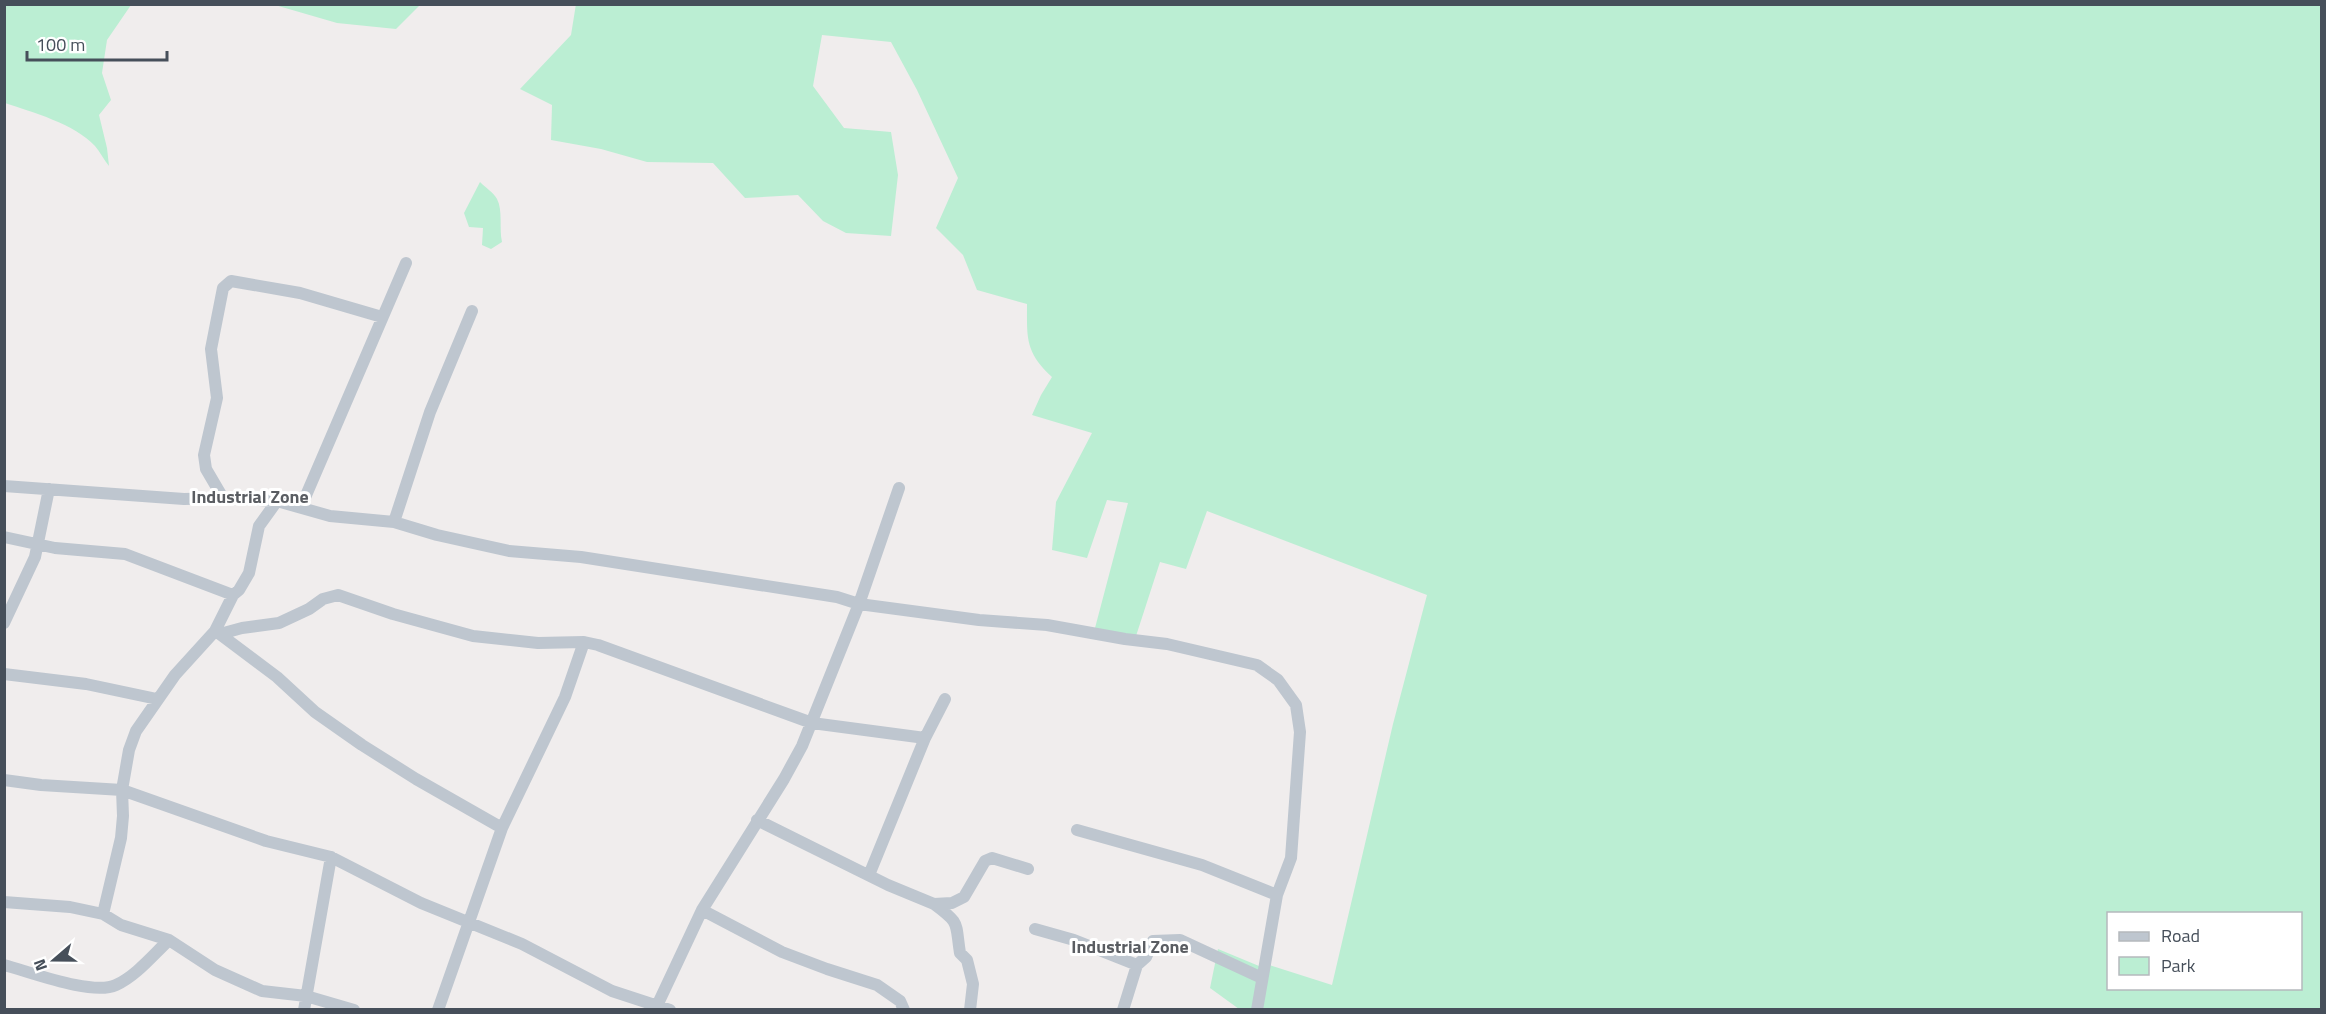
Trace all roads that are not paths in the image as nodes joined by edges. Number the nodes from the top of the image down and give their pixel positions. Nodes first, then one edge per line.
1 (406, 263) dead end
2 (472, 311) dead end
3 (382, 316) junction
4 (4, 486) edge
5 (899, 488) dead end
6 (48, 489) junction
7 (223, 498) junction
8 (277, 501) junction
9 (301, 507) junction
10 (394, 522) junction
11 (4, 537) edge
12 (38, 544) junction
13 (233, 595) junction
14 (858, 604) junction
15 (4, 623) edge
16 (217, 633) junction
17 (584, 642) junction
18 (4, 674) edge
19 (158, 699) junction
20 (945, 699) dead end
21 (812, 723) junction
22 (925, 738) junction
23 (4, 780) edge
24 (122, 790) junction
25 (757, 820) junction
26 (502, 828) junction
27 (1077, 830) dead end
28 (331, 858) junction
29 (1028, 869) dead end
30 (868, 875) junction
31 (1277, 895) junction
32 (4, 902) edge
33 (934, 904) junction
34 (702, 910) junction
35 (103, 914) junction
36 (470, 922) junction
37 (1035, 929) dead end
38 (169, 940) junction
39 (4, 964) edge
40 (1137, 965) junction
41 (1262, 978) junction
42 (306, 996) junction
43 (656, 1007) edge
44 (304, 1010) edge
45 (354, 1010) edge
46 (438, 1010) edge
47 (670, 1010) edge
48 (904, 1010) edge
49 (970, 1010) edge
50 (1123, 1010) edge
51 (1257, 1010) edge

1 - 3 street
2 - 10 street
3 - 7 street
3 - 9 street
4 - 6 street
5 - 14 street
6 - 7 street
6 - 12 street
7 - 8 street
8 - 9 street
8 - 13 street
9 - 10 street
10 - 14 street
11 - 12 street
12 - 13 street
12 - 15 street
13 - 16 street
14 - 21 street
14 - 31 street
16 - 17 street
16 - 19 street
16 - 26 street
17 - 21 street
17 - 26 street
18 - 19 street
19 - 24 street
20 - 22 street
21 - 22 street
21 - 25 street
22 - 30 street
23 - 24 street
24 - 28 street
24 - 35 street
25 - 30 street
25 - 34 street
26 - 36 street
27 - 31 street
28 - 36 street
28 - 42 street
29 - 33 street
30 - 33 street
31 - 41 street
32 - 35 street
33 - 49 street
34 - 43 street
34 - 48 street
35 - 38 street
36 - 43 street
36 - 46 street
37 - 40 street
38 - 39 street
38 - 42 street
40 - 41 street
40 - 50 street
41 - 51 street
42 - 44 street
42 - 45 street
43 - 47 street

